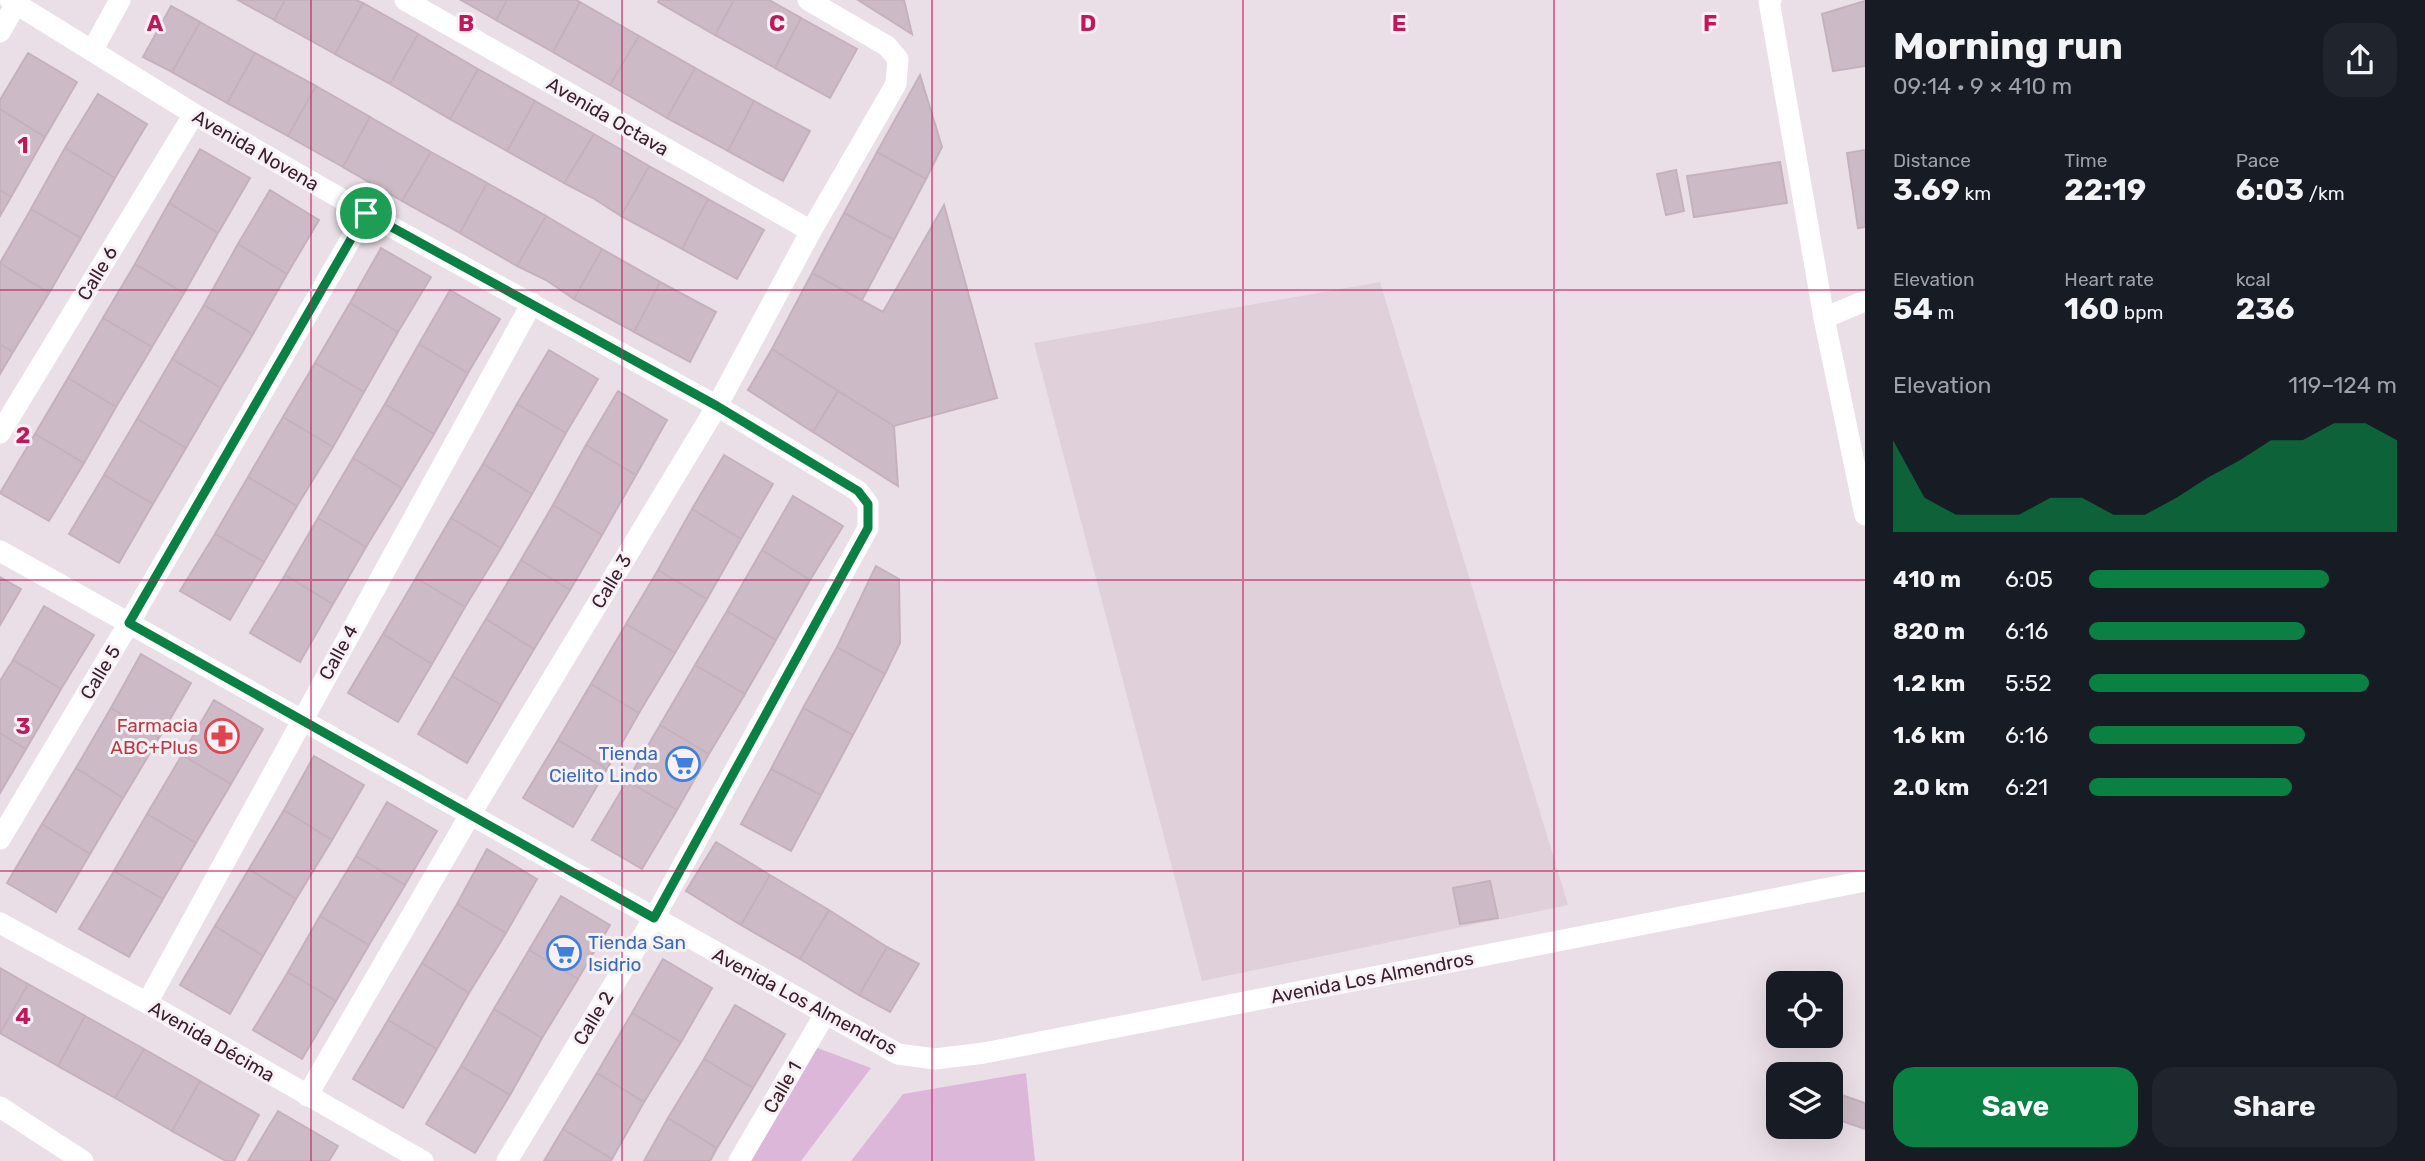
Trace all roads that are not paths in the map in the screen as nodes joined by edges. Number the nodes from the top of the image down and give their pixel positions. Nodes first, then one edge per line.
1 (120, 0) edge
2 (405, 0) edge
3 (808, 0) edge
4 (1769, 0) edge
5 (13, 2) edge
6 (0, 32) edge
7 (92, 51) junction
8 (194, 114) junction
9 (366, 213) junction
10 (811, 231) junction
11 (1865, 301) edge
12 (531, 303) junction
13 (1824, 318) junction
14 (717, 406) junction
15 (0, 433) edge
16 (868, 504) joint
17 (1865, 515) edge
18 (0, 551) edge
19 (129, 623) junction
20 (300, 720) junction
21 (470, 815) junction
22 (0, 839) edge
23 (1865, 881) edge
24 (654, 918) junction
25 (0, 923) edge
26 (147, 1003) junction
27 (825, 1014) junction
28 (307, 1096) junction
29 (0, 1108) edge
30 (83, 1161) edge
31 (422, 1161) edge
32 (507, 1161) edge
33 (739, 1161) edge

1 - 7 street
2 - 10 street, Avenida Octava
3 - 10 street, Calle 3
4 - 13 street
5 - 6 street
5 - 7 street, Avenida Novena
7 - 8 street, Avenida Novena
8 - 9 street, Avenida Novena
8 - 15 street, Calle 6
9 - 12 street, Avenida Novena
9 - 19 street, Calle 5
10 - 14 street, Calle 3
11 - 13 street
12 - 14 street, Avenida Novena
12 - 20 street, Calle 4
13 - 17 street
14 - 16 street, Avenida Novena
14 - 21 street, Calle 3
16 - 24 street, Calle 2
18 - 19 street, Avenida Los Almendros
19 - 20 street, Avenida Los Almendros
19 - 22 street, Calle 5
20 - 21 street, Avenida Los Almendros
20 - 26 street, Calle 4
21 - 24 street, Avenida Los Almendros
21 - 28 street, Calle 3
23 - 27 street, Avenida Los Almendros
24 - 27 street, Avenida Los Almendros
24 - 32 street, Calle 2
25 - 26 street, Avenida Décima
26 - 28 street, Avenida Décima
27 - 33 street, Calle 1
28 - 31 street, Avenida Décima
29 - 30 street

